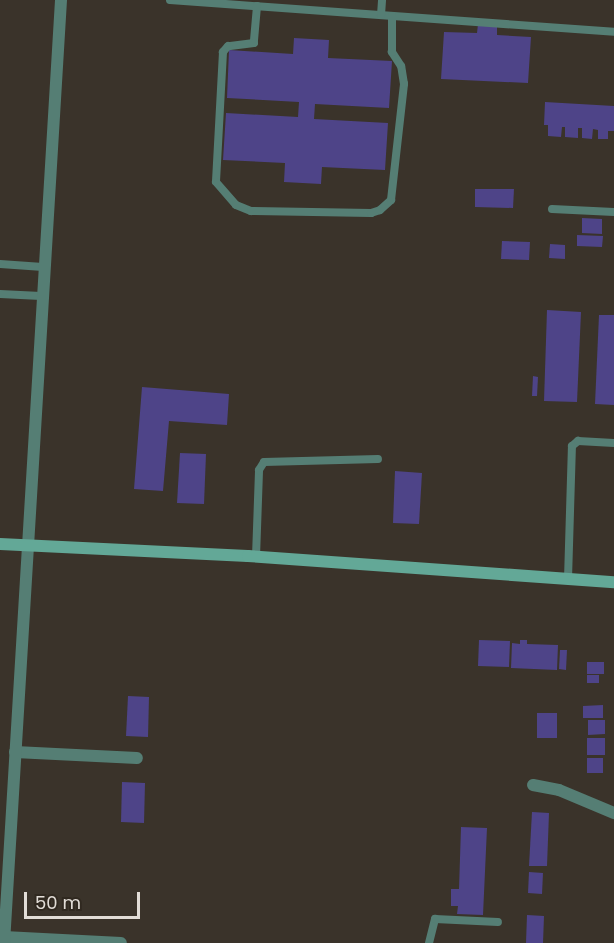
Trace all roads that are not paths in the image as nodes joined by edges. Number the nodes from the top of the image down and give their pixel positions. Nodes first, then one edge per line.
1 (61, 0) edge
2 (170, 0) edge
3 (382, 0) edge
4 (201, 1) edge
5 (257, 6) junction
6 (381, 15) junction
7 (392, 16) junction
8 (614, 32) edge
9 (552, 209) dead end
10 (614, 212) edge
11 (0, 264) edge
12 (43, 267) junction
13 (0, 294) edge
14 (41, 296) junction
15 (614, 443) edge
16 (378, 459) dead end
17 (0, 544) edge
18 (27, 545) junction
19 (256, 557) junction
20 (568, 579) junction
21 (614, 582) edge
22 (15, 752) junction
23 (137, 758) dead end
24 (533, 785) dead end
25 (614, 813) edge
26 (498, 922) dead end
27 (4, 940) edge
28 (121, 943) edge
29 (429, 943) edge

1 - 12 street
2 - 4 lane
3 - 6 lane
4 - 5 lane
5 - 6 lane
5 - 7 lane
6 - 7 lane
7 - 8 lane
9 - 10 lane
11 - 12 lane
12 - 14 street
13 - 14 lane
14 - 18 street
15 - 20 lane
16 - 19 lane
17 - 18 street
18 - 19 street
18 - 22 street
19 - 20 street
20 - 21 street
22 - 23 street
22 - 27 street
24 - 25 street
26 - 29 lane
27 - 28 street

